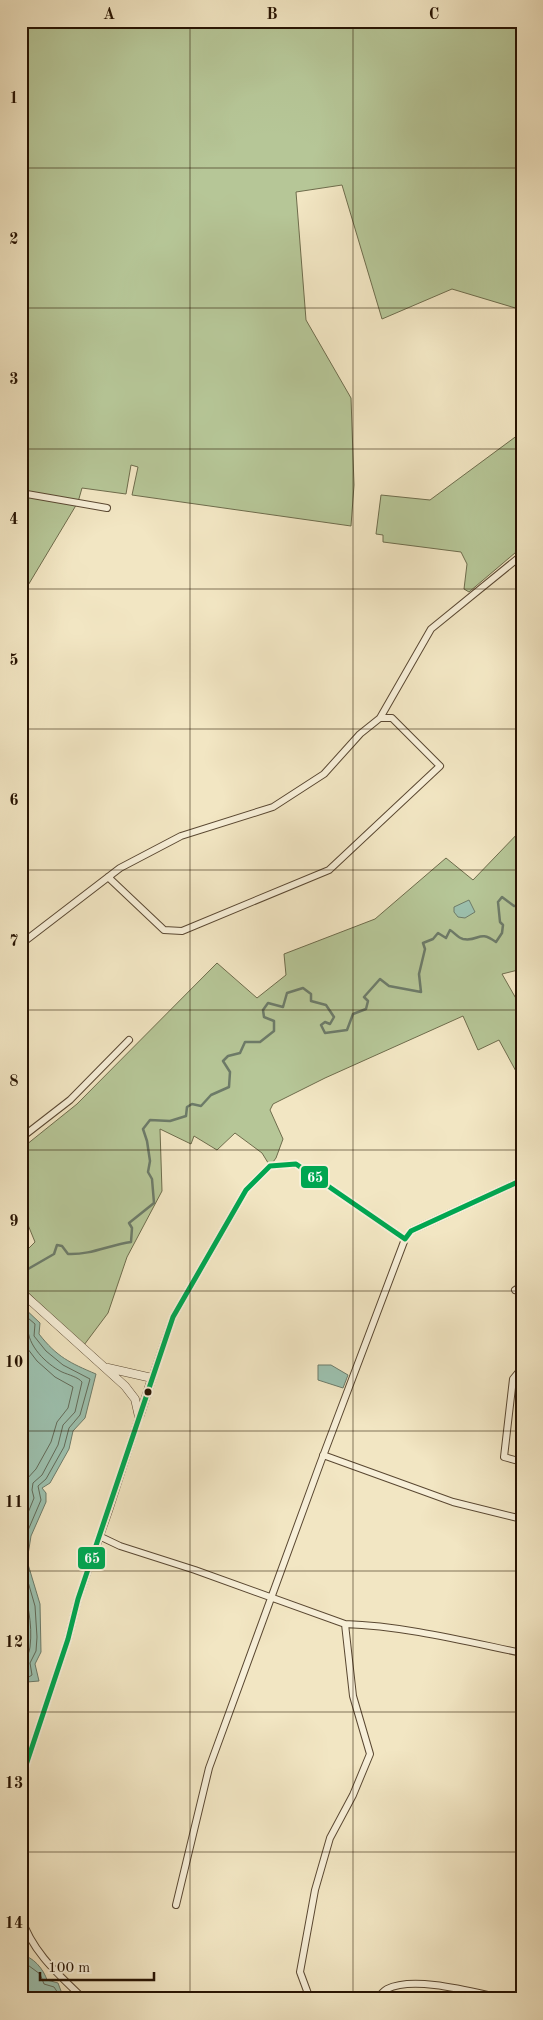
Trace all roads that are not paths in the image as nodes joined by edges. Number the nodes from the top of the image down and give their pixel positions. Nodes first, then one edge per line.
1 (21, 493) edge
2 (107, 508) dead end
3 (522, 555) edge
4 (380, 718) junction
5 (108, 877) junction
6 (21, 944) edge
7 (129, 1040) dead end
8 (21, 1138) edge
9 (522, 1180) edge
10 (405, 1239) junction
11 (522, 1286) edge
12 (515, 1290) dead end
13 (21, 1292) edge
14 (108, 1368) junction
15 (522, 1368) edge
16 (152, 1378) junction
17 (146, 1397) junction
18 (135, 1399) junction
19 (139, 1417) junction
20 (323, 1455) junction
21 (522, 1462) edge
22 (522, 1519) edge
23 (99, 1536) junction
24 (271, 1597) junction
25 (345, 1624) junction
26 (522, 1653) edge
27 (21, 1789) edge
28 (176, 1905) dead end
29 (21, 1917) edge
30 (309, 1997) edge
31 (379, 1998) edge
32 (84, 1999) edge
33 (332, 1999) edge
34 (506, 1999) edge

1 - 2 street
3 - 4 street
4 - 5 street
4 - 5 street
5 - 6 street
7 - 8 street
9 - 10 street
10 - 16 street
10 - 20 street
11 - 12 street
13 - 14 street
14 - 16 street
14 - 18 street
15 - 21 street
16 - 17 street
17 - 18 street
17 - 19 street
18 - 19 street
19 - 23 street
20 - 22 street
20 - 24 street
23 - 24 street
23 - 27 street
24 - 25 street
24 - 28 street
25 - 26 street
25 - 30 street
29 - 32 street
30 - 33 street
31 - 34 street

